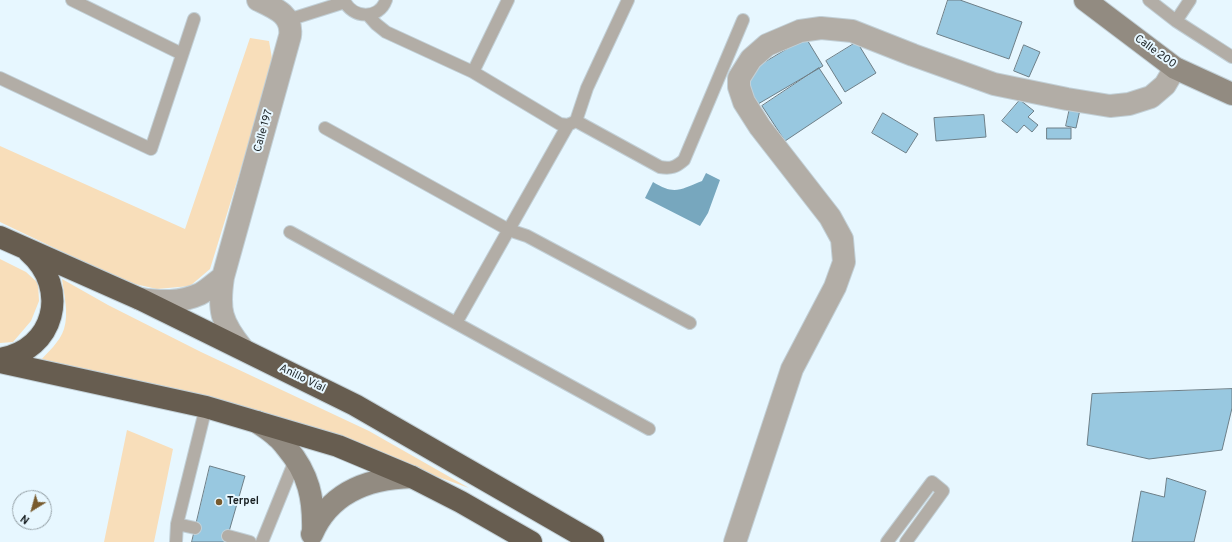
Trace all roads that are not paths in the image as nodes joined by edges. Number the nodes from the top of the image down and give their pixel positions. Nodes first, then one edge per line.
1 (72, 0) edge
2 (258, 0) edge
3 (386, 0) edge
4 (508, 0) edge
5 (628, 0) edge
6 (1084, 0) edge
7 (1148, 0) edge
8 (1190, 0) edge
9 (344, 1) edge
10 (368, 15) junction
11 (194, 19) dead end
12 (288, 20) junction
13 (743, 20) dead end
14 (1176, 21) junction
15 (182, 54) junction
16 (1232, 57) edge
17 (1176, 68) junction
18 (473, 72) junction
19 (0, 78) edge
20 (1232, 94) edge
21 (572, 123) junction
22 (325, 128) dead end
23 (509, 230) junction
24 (290, 232) dead end
25 (9, 242) edge
26 (223, 277) junction
27 (140, 299) junction
28 (456, 323) junction
29 (690, 323) dead end
30 (242, 348) junction
31 (0, 361) edge
32 (206, 407) junction
33 (256, 422) junction
34 (649, 429) dead end
35 (296, 458) junction
36 (412, 478) junction
37 (177, 524) junction
38 (195, 528) dead end
39 (228, 536) dead end
40 (310, 537) edge
41 (176, 542) edge
42 (250, 542) edge
43 (262, 542) edge
44 (531, 542) edge
45 (593, 542) edge
46 (736, 542) edge
47 (887, 542) edge
48 (906, 542) edge

1 - 15 lane
2 - 12 street
3 - 10 lane
4 - 18 lane
5 - 21 lane
6 - 17 street, Calle 200
7 - 14 lane
8 - 14 lane
9 - 10 lane
9 - 12 lane
10 - 18 lane
11 - 15 lane
12 - 26 street, Calle 197
13 - 21 lane
14 - 16 lane
15 - 19 lane
17 - 20 street, Calle 200
17 - 46 street
18 - 21 lane
21 - 23 lane
22 - 23 lane
23 - 28 lane
23 - 29 lane
24 - 28 lane
25 - 27 highway, Anillo Víal
25 - 31 highway
26 - 27 street
26 - 30 street, Calle 197
27 - 30 highway, Anillo Víal
28 - 34 lane
30 - 45 highway, Anillo Víal
31 - 32 highway
32 - 33 highway
32 - 37 lane
33 - 35 street
33 - 36 highway
35 - 40 street
35 - 43 lane
36 - 40 street
36 - 44 highway
37 - 38 lane
37 - 41 lane
39 - 42 lane
47 - 48 lane

